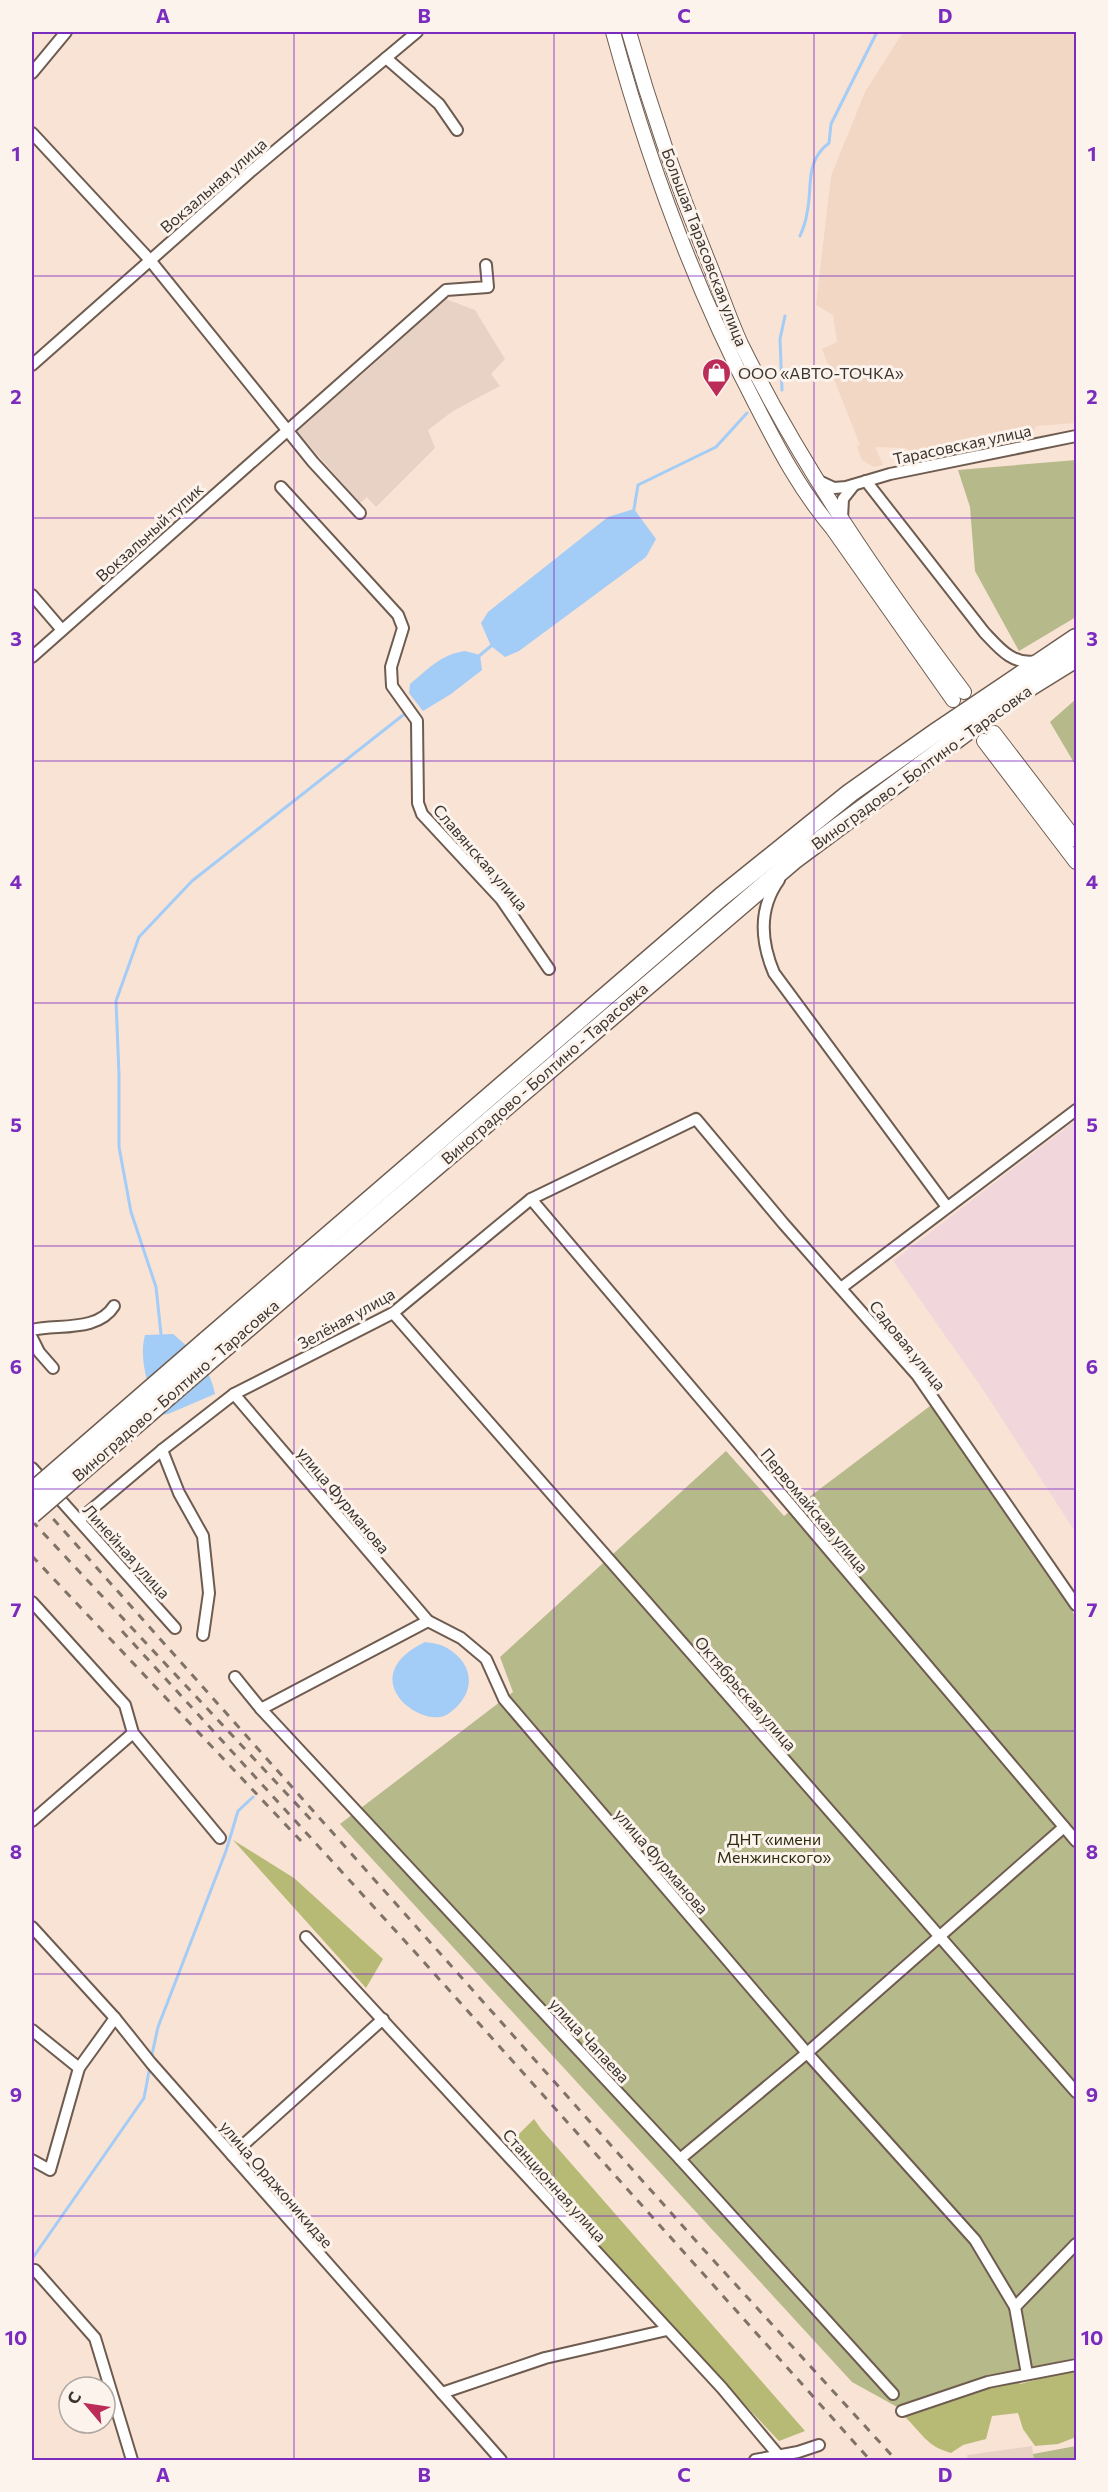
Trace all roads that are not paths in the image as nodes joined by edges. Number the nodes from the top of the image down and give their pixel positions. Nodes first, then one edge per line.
1 (66, 32) edge
2 (417, 32) edge
3 (613, 32) edge
4 (629, 32) edge
5 (386, 57) junction
6 (32, 73) edge
7 (457, 130) dead end
8 (32, 133) edge
9 (149, 259) junction
10 (486, 265) dead end
11 (32, 365) edge
12 (286, 429) junction
13 (1077, 436) edge
14 (816, 480) junction
15 (866, 481) junction
16 (854, 485) junction
17 (282, 487) dead end
18 (360, 513) dead end
19 (842, 518) junction
20 (32, 595) edge
21 (63, 630) junction
22 (1076, 639) edge
23 (32, 657) edge
24 (1046, 658) junction
25 (1077, 658) edge
26 (1077, 672) edge
27 (1013, 697) junction
28 (1077, 840) edge
29 (795, 859) junction
30 (1077, 862) edge
31 (549, 969) dead end
32 (1077, 1110) edge
33 (696, 1119) joint
34 (531, 1199) junction
35 (947, 1207) junction
36 (841, 1288) junction
37 (114, 1306) dead end
38 (393, 1313) junction
39 (32, 1330) edge
40 (32, 1338) edge
41 (211, 1347) junction
42 (53, 1368) dead end
43 (234, 1394) junction
44 (162, 1450) junction
45 (32, 1468) edge
46 (32, 1492) edge
47 (32, 1514) edge
48 (79, 1520) junction
49 (32, 1602) edge
50 (1077, 1605) edge
51 (428, 1621) junction
52 (175, 1628) dead end
53 (203, 1635) dead end
54 (235, 1677) dead end
55 (261, 1709) junction
56 (133, 1733) junction
57 (32, 1821) edge
58 (1064, 1827) junction
59 (220, 1838) dead end
60 (1077, 1841) edge
61 (32, 1927) edge
62 (939, 1935) junction
63 (306, 1937) dead end
64 (115, 2018) junction
65 (383, 2019) junction
66 (32, 2030) edge
67 (807, 2053) junction
68 (79, 2068) junction
69 (1077, 2092) edge
70 (232, 2155) junction
71 (680, 2159) junction
72 (32, 2160) edge
73 (1077, 2244) edge
74 (35, 2270) dead end
75 (1015, 2307) junction
76 (667, 2330) junction
77 (1077, 2365) edge
78 (1027, 2374) junction
79 (442, 2393) junction
80 (893, 2394) dead end
81 (902, 2411) dead end
82 (819, 2445) dead end
83 (779, 2456) junction
84 (132, 2460) edge
85 (501, 2460) edge
86 (755, 2460) edge

1 - 6 street
2 - 5 street, Вокзальная улица
3 - 19 street, Большая Тарасовская улица
4 - 14 street, Большая Тарасовская улица
5 - 7 street
5 - 9 street, Вокзальная улица
8 - 9 street
9 - 11 street, Вокзальная улица
9 - 12 street
10 - 12 street, Вокзальный тупик
12 - 18 street
12 - 21 street, Вокзальный тупик
13 - 15 street, Тарасовская улица
14 - 16 street
14 - 19 street, Большая Тарасовская улица
15 - 16 street, Тарасовская улица
15 - 24 street
16 - 19 street
17 - 31 street, Славянская улица
20 - 21 street
21 - 23 street, Вокзальный тупик
22 - 24 main road, Виноградово - Болтино - Тарасовка
24 - 41 main road, Виноградово - Болтино - Тарасовка
25 - 27 main road, Виноградово - Болтино - Тарасовка
26 - 27 main road
27 - 29 main road, Виноградово - Болтино - Тарасовка
28 - 30 street
29 - 35 street
29 - 41 main road, Виноградово - Болтино - Тарасовка
32 - 35 street
33 - 34 street, Зелёная улица
33 - 36 street, Садовая улица
34 - 38 street, Зелёная улица
34 - 58 street, Первомайская улица
35 - 36 street
36 - 50 street, Садовая улица
37 - 39 street
38 - 43 street, Зелёная улица
38 - 62 street, Октябрьская улица
40 - 42 street
41 - 46 main road, Виноградово - Болтино - Тарасовка, bridge
41 - 47 main road, Виноградово - Болтино - Тарасовка, bridge
43 - 44 street, Зелёная улица
43 - 51 street, улица Фурманова
44 - 48 street, Зелёная улица
44 - 53 street
45 - 48 street, Линейная улица
48 - 52 street, Линейная улица
49 - 56 street
51 - 55 street
51 - 67 street, улица Фурманова
54 - 55 street
55 - 71 street, улица Чапаева
56 - 57 street
56 - 59 street
58 - 60 street, Первомайская улица
58 - 62 street
61 - 64 street, улица Орджоникидзе
62 - 67 street
62 - 69 street, Октябрьская улица
63 - 65 street, Станционная улица
64 - 68 street
64 - 70 street, улица Орджоникидзе
65 - 70 street
65 - 76 street, Станционная улица
66 - 68 street
67 - 71 street
67 - 75 street, улица Фурманова
68 - 72 street
70 - 79 street, улица Орджоникидзе
71 - 80 street, улица Чапаева
73 - 75 street
74 - 84 street
75 - 78 street, улица Фурманова
76 - 79 street
76 - 83 street, Станционная улица
77 - 78 street
78 - 81 street
79 - 85 street, улица Орджоникидзе
82 - 83 street
83 - 86 street

